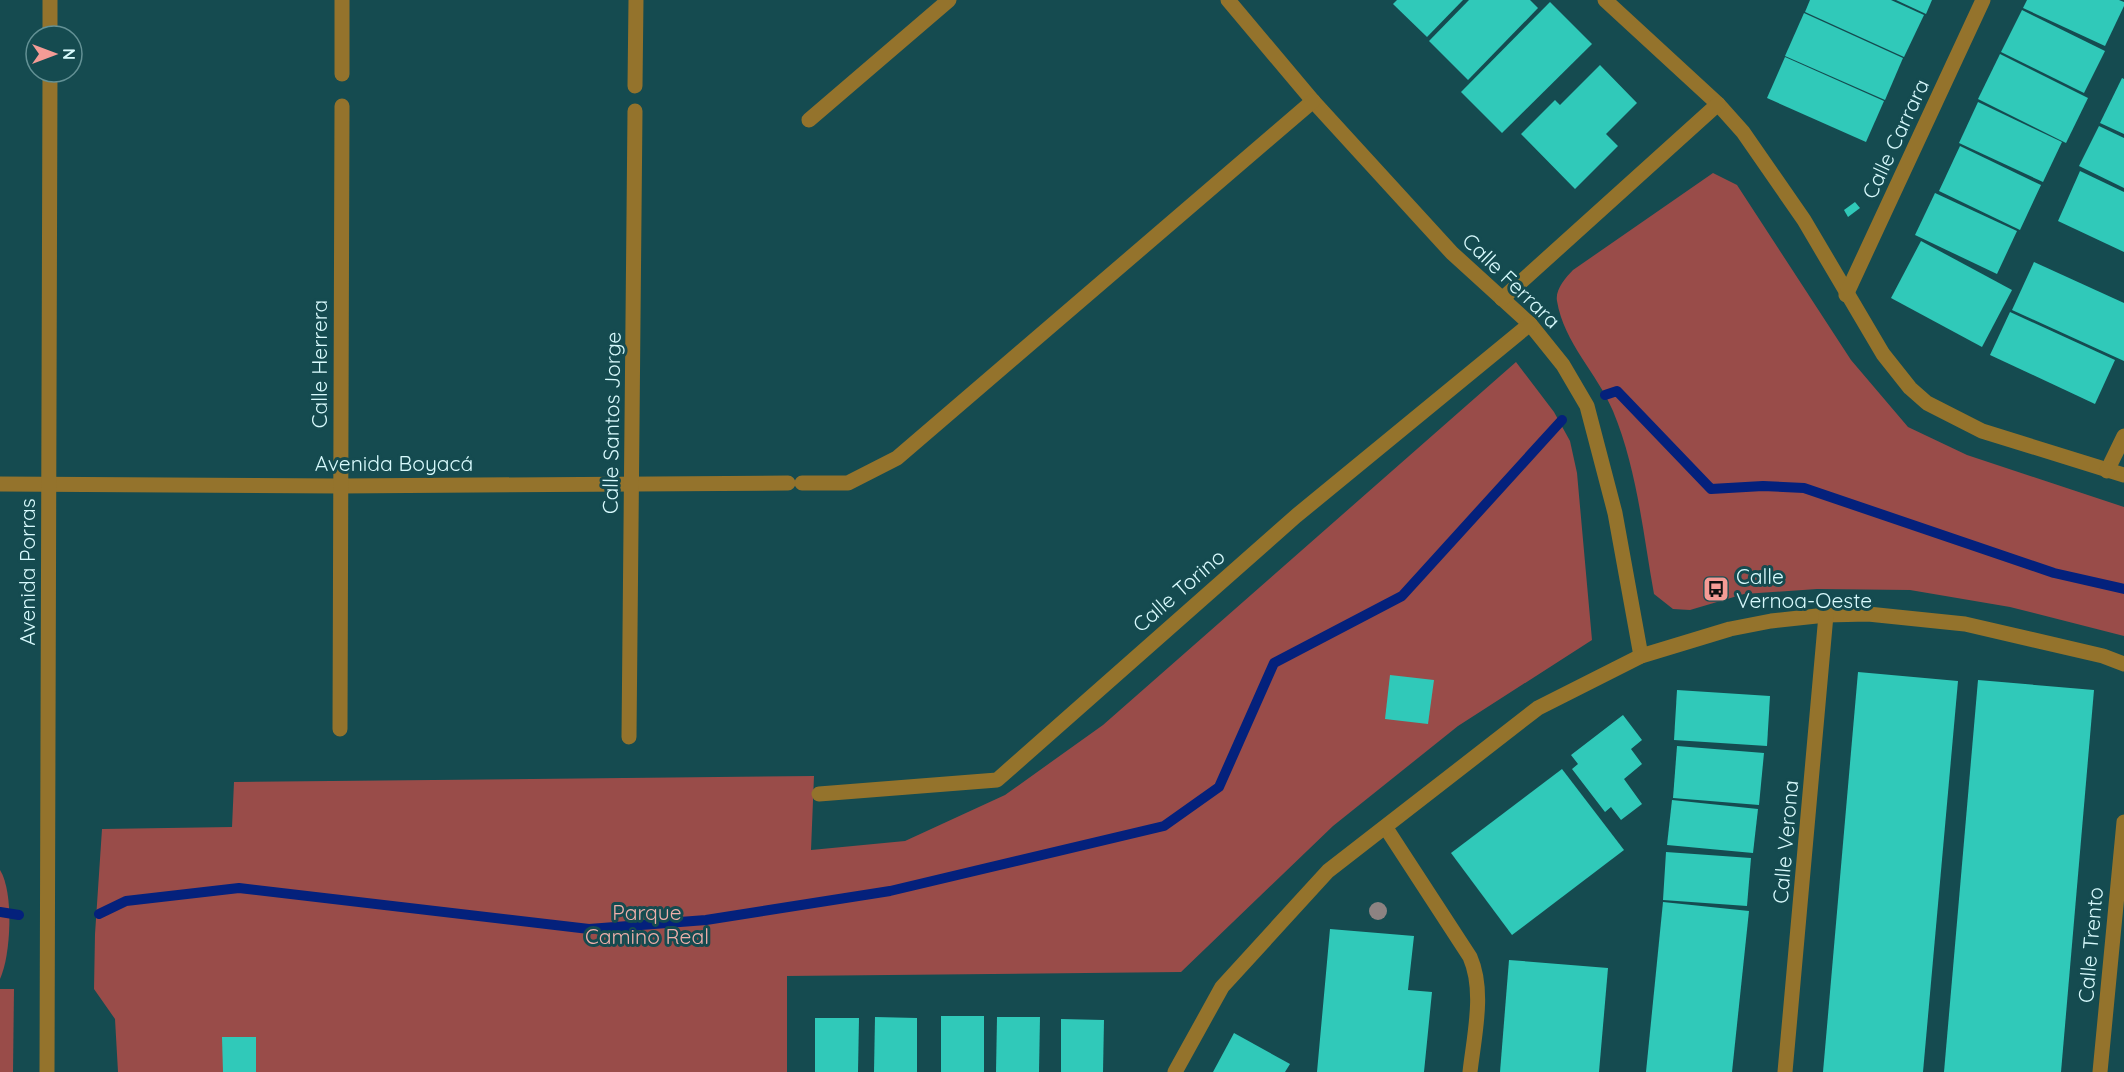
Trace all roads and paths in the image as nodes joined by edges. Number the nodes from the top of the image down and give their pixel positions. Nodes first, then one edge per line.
1 (50, 0) edge
2 (342, 0) edge
3 (636, 0) edge
4 (949, 0) edge
5 (1228, 0) edge
6 (1605, 0) edge
7 (1983, 0) edge
8 (1622, 7) edge
9 (50, 24) edge
10 (342, 74) dead end
11 (50, 84) edge
12 (635, 86) dead end
13 (1313, 101) junction
14 (1718, 104) junction
15 (342, 106) dead end
16 (635, 111) dead end
17 (809, 120) dead end
18 (1846, 295) junction
19 (1502, 299) junction
20 (1530, 324) junction
21 (2124, 435) edge
22 (2108, 471) junction
23 (2124, 475) edge
24 (0, 484) edge
25 (632, 484) junction
26 (49, 485) junction
27 (340, 486) junction
28 (1826, 615) junction
29 (1641, 656) junction
30 (2124, 664) edge
31 (340, 729) dead end
32 (629, 737) dead end
33 (819, 794) dead end
34 (2124, 822) edge
35 (1386, 828) junction
36 (47, 1072) edge
37 (1175, 1072) edge
38 (1470, 1072) edge
39 (1785, 1072) edge
40 (2100, 1072) edge

1 - 9 street
2 - 10 street
3 - 12 street
4 - 17 street
5 - 13 street, Calle Ferrara
6 - 8 street
7 - 18 street, Calle Carrara
8 - 14 street
11 - 26 street, Avenida Porras
13 - 19 street, Calle Ferrara
13 - 25 street, Avenida Boyacá
14 - 18 street
14 - 19 street
15 - 27 street, Calle Herrera
16 - 25 street, Calle Santos Jorge
18 - 22 street
19 - 20 street, Calle Ferrara
20 - 29 street, Calle Ferrara
20 - 33 street, Calle Torino
21 - 22 street
22 - 23 street
24 - 26 street, Avenida Boyacá
25 - 27 street, Avenida Boyacá
25 - 32 street, Calle Santos Jorge
26 - 27 street, Avenida Boyacá
26 - 36 street, Avenida Porras
27 - 31 street, Calle Herrera
28 - 29 street
28 - 30 street
28 - 39 street, Calle Verona
29 - 35 street
34 - 40 street, Calle Trento
35 - 37 street
35 - 38 street

